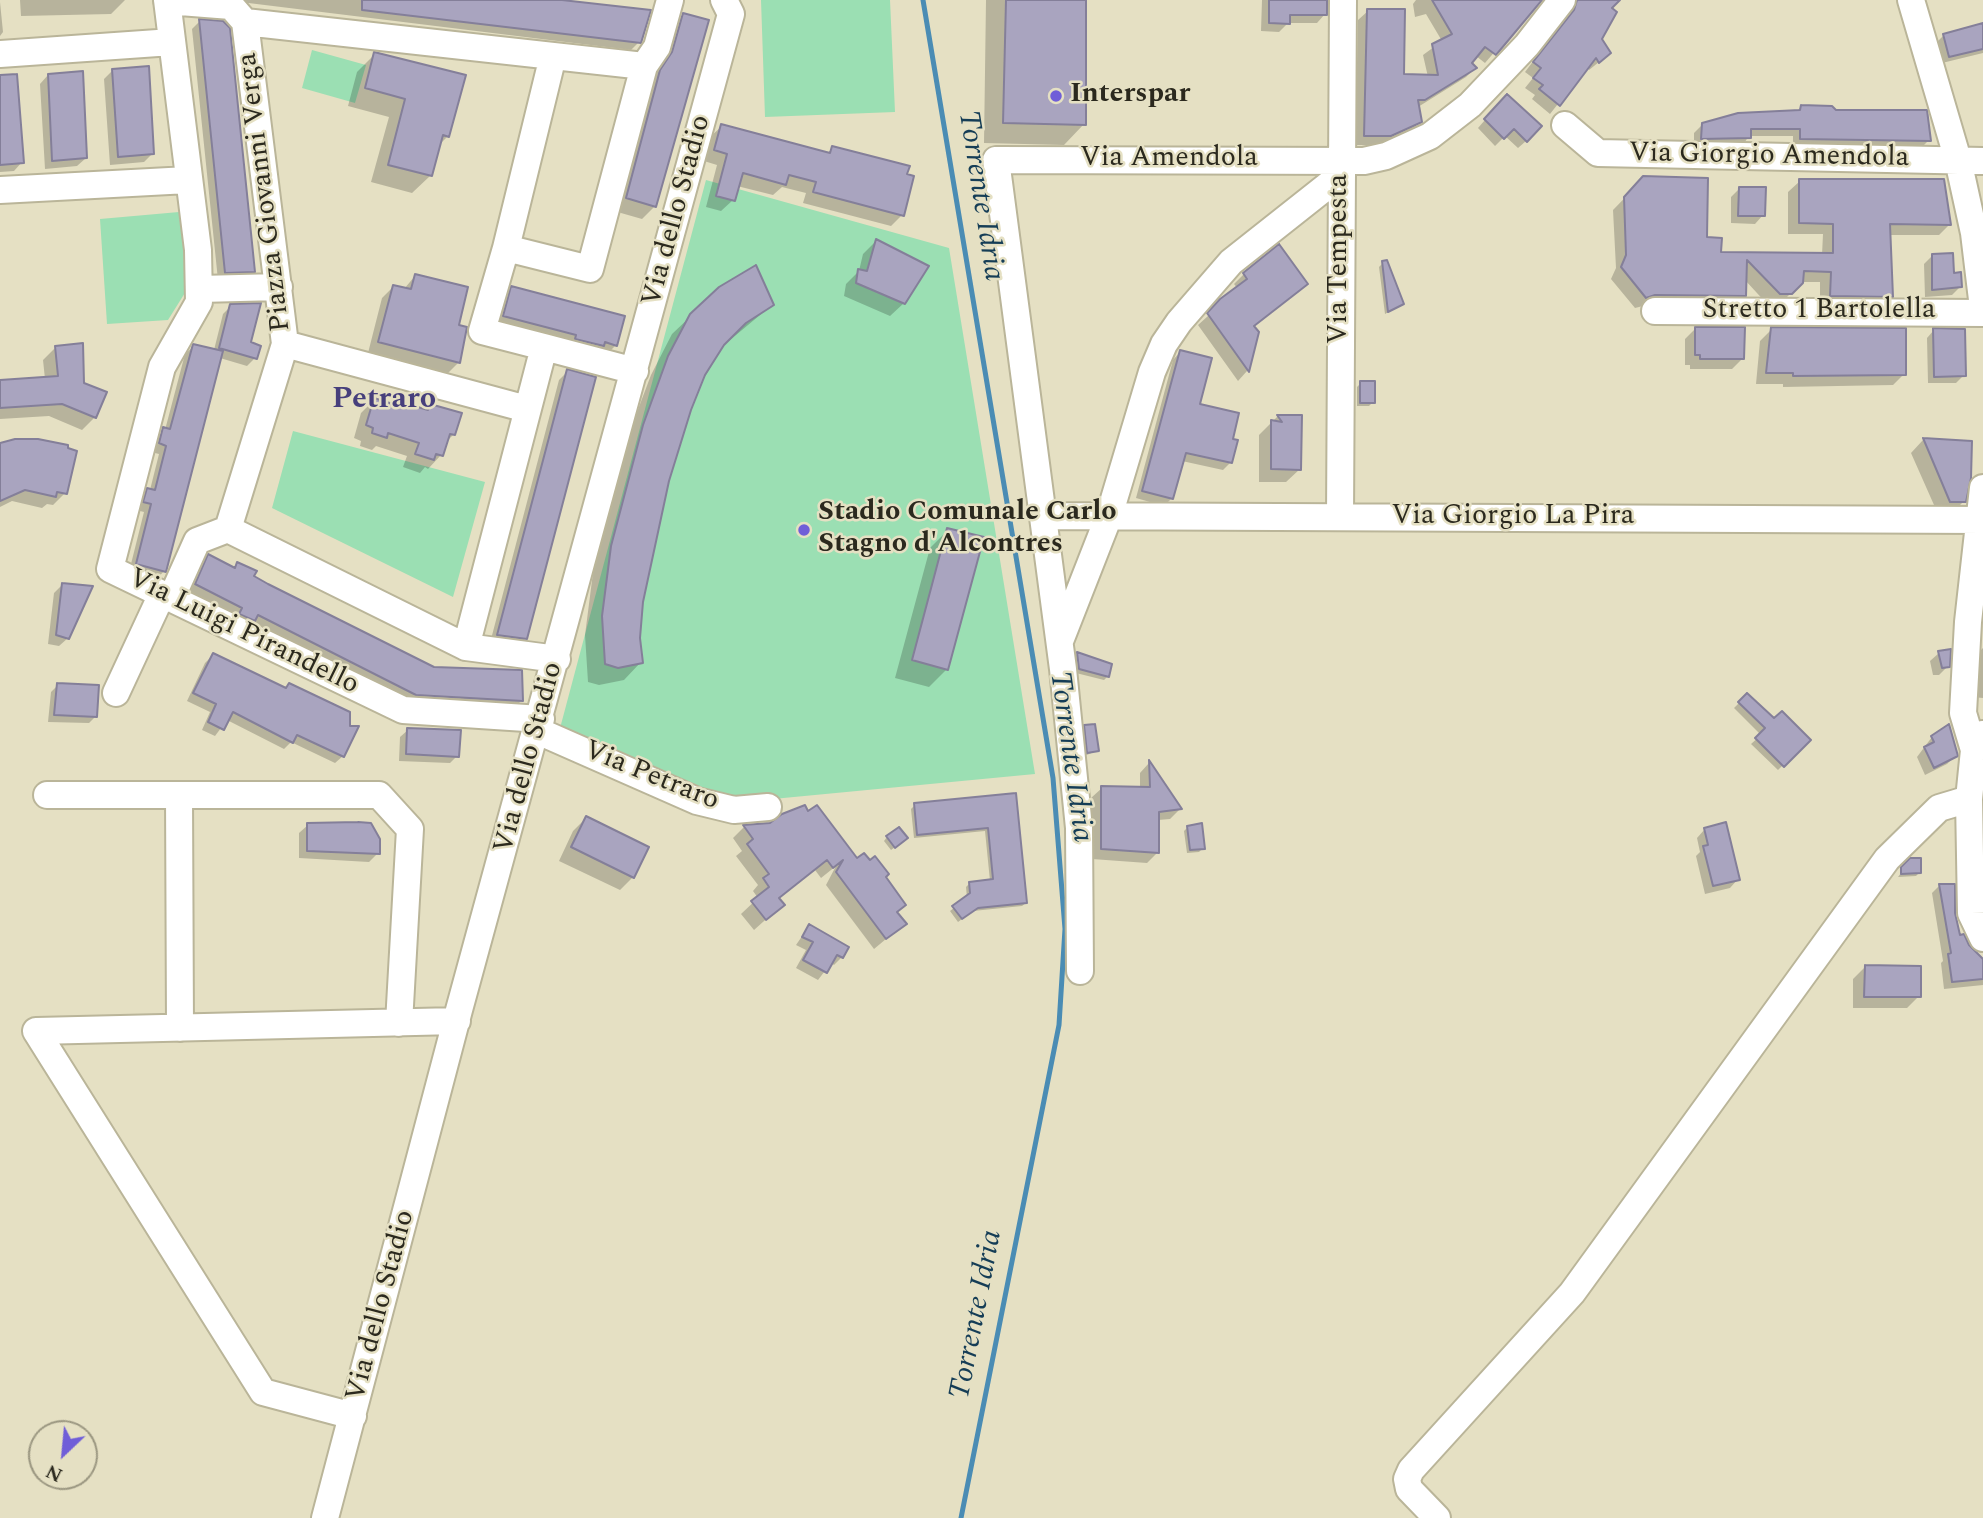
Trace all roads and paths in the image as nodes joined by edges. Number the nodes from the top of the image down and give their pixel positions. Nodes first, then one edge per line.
1 (167, 0) edge
2 (670, 0) edge
3 (724, 0) edge
4 (1343, 0) edge
5 (1562, 0) edge
6 (1911, 0) edge
7 (245, 22) junction
8 (172, 42) junction
9 (0, 54) edge
10 (553, 55) junction
11 (644, 66) junction
12 (1565, 124) dead end
13 (1970, 161) edge
14 (1342, 168) junction
15 (188, 180) junction
16 (0, 190) edge
17 (506, 248) junction
18 (279, 287) junction
19 (200, 289) junction
20 (1983, 308) edge
21 (1655, 311) dead end
22 (1983, 313) edge
23 (285, 344) junction
24 (544, 347) junction
25 (635, 371) junction
26 (527, 409) junction
27 (1983, 488) edge
28 (1043, 516) junction
29 (1109, 516) junction
30 (1340, 517) junction
31 (1982, 520) edge
32 (228, 529) junction
33 (167, 596) junction
34 (1060, 643) junction
35 (466, 647) junction
36 (557, 659) junction
37 (116, 692) dead end
38 (539, 725) junction
39 (1978, 752) edge
40 (47, 795) dead end
41 (179, 795) junction
42 (1969, 799) junction
43 (768, 807) dead end
44 (1977, 831) edge
45 (1983, 938) edge
46 (1080, 971) dead end
47 (458, 1016) junction
48 (399, 1023) junction
49 (180, 1028) junction
50 (353, 1416) junction
51 (325, 1518) edge
52 (1437, 1518) edge

1 - 7 street
1 - 8 street, Via Luigi Pirandello
2 - 11 street
3 - 25 street, Via dello Stadio
4 - 14 street, Via Tempesta
5 - 14 street, Via Amendola
6 - 13 street
7 - 10 street, Piazza Giovanni Verga
7 - 18 street, Piazza Giovanni Verga
8 - 9 street
8 - 15 street, Via Luigi Pirandello
10 - 11 street, Piazza Giovanni Verga
10 - 17 street
11 - 17 street
12 - 13 street, Via Giorgio Amendola
13 - 20 street
14 - 28 street, Via Amendola
14 - 29 street
14 - 30 street, Via Tempesta
15 - 16 street
15 - 19 street, Via Luigi Pirandello
17 - 24 street
18 - 19 street
18 - 23 street, Piazza Giovanni Verga
19 - 33 street, Via Luigi Pirandello
21 - 22 street, Stretto 1 Bartolella
23 - 26 street
23 - 32 street, Piazza Giovanni Verga
24 - 25 street
24 - 26 street
25 - 36 street, Via dello Stadio
26 - 35 street
27 - 31 street
28 - 29 street, Via Giorgio La Pira
28 - 34 street
29 - 30 street, Via Giorgio La Pira
29 - 34 street
30 - 31 street, Via Giorgio La Pira
31 - 39 street
32 - 33 street
32 - 35 street
33 - 37 street
33 - 38 street, Via Luigi Pirandello
34 - 46 street
35 - 36 street
36 - 38 street, Via dello Stadio
38 - 43 street, Via Petraro
38 - 47 street, Via dello Stadio
39 - 42 street
40 - 41 street
41 - 48 street
41 - 49 street
42 - 44 street
42 - 52 street
44 - 45 street
47 - 48 street
47 - 50 street, Via dello Stadio
48 - 49 street
49 - 50 street
50 - 51 street, Via dello Stadio

